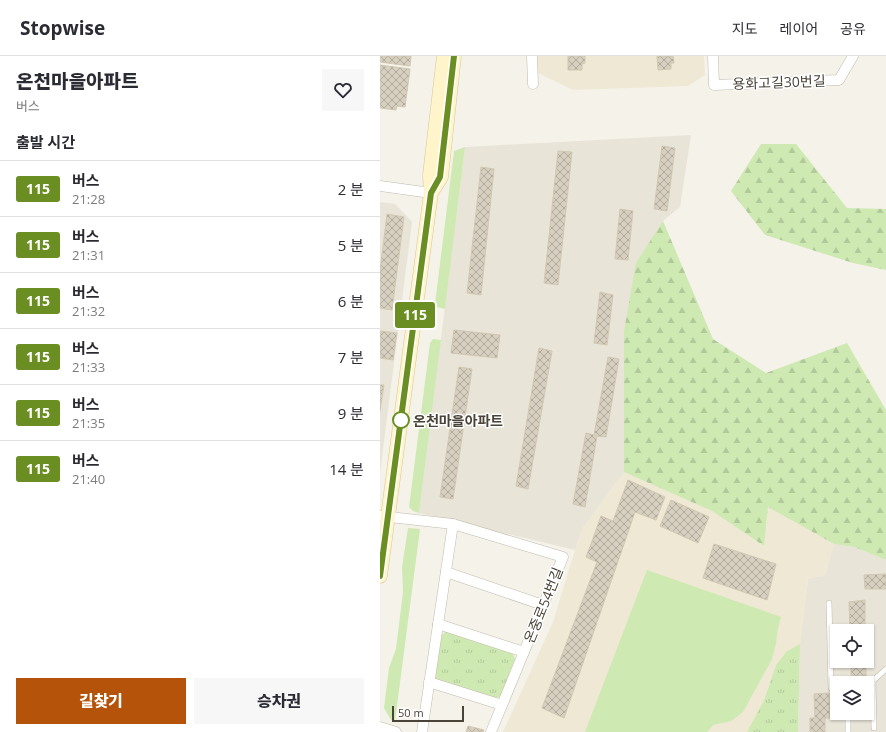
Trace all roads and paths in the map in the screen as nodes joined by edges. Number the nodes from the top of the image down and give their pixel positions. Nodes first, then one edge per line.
1 (444, 56) edge
2 (454, 56) edge
3 (532, 56) edge
4 (713, 56) edge
5 (853, 56) edge
6 (533, 84) dead end
7 (380, 186) edge
8 (431, 193) junction
9 (384, 516) edge
10 (453, 524) junction
11 (446, 572) junction
12 (380, 576) edge
13 (829, 603) dead end
14 (543, 606) junction
15 (438, 624) junction
16 (524, 652) junction
17 (886, 669) edge
18 (874, 681) edge
19 (429, 682) junction
20 (830, 688) edge
21 (502, 705) junction
22 (848, 720) edge
23 (874, 720) edge
24 (380, 727) edge
25 (874, 728) dead end
26 (396, 732) edge
27 (422, 732) edge
28 (491, 732) edge
29 (848, 732) edge

1 - 8 main road
2 - 8 main road
3 - 6 street
4 - 5 street, 용화고길30번길
7 - 8 street
8 - 9 main road
9 - 10 street, 온중로54번길
9 - 12 main road
10 - 11 street
10 - 14 street, 온중로54번길
11 - 14 street
11 - 15 street
13 - 20 lane
14 - 16 street, 온중로54번길
15 - 16 street
15 - 19 street
16 - 21 street, 온중로54번길
17 - 18 lane
19 - 21 street
19 - 27 street
21 - 28 street, 온중로54번길
22 - 29 lane
23 - 25 lane
24 - 26 street

